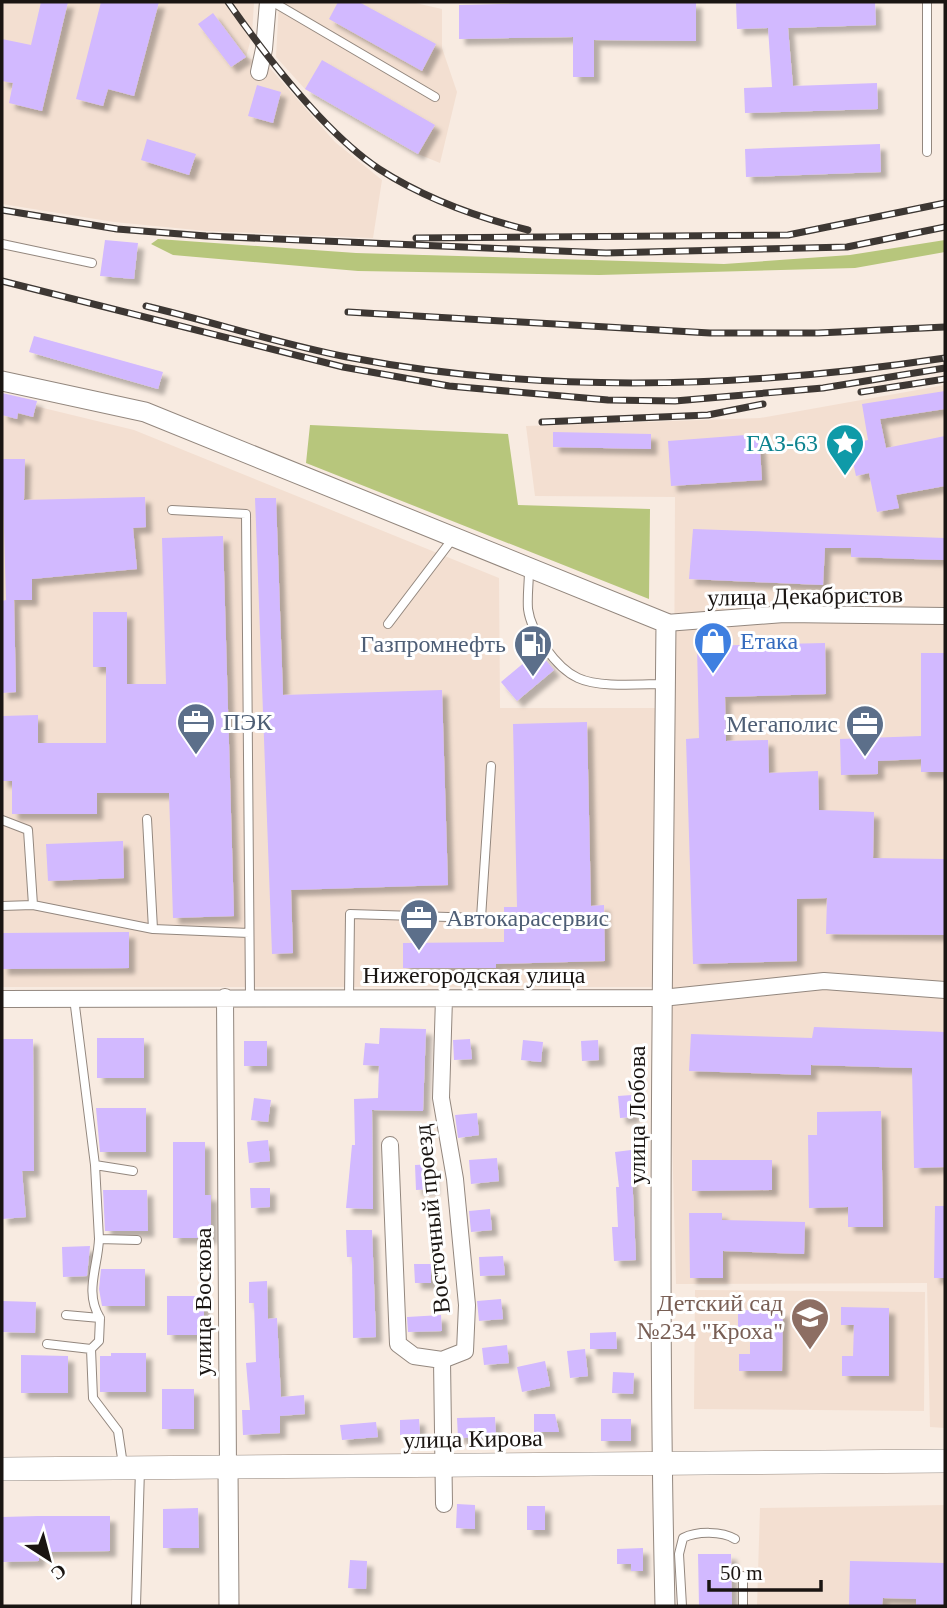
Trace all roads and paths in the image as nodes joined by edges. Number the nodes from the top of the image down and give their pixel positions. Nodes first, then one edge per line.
1 (270, 2) edge
2 (927, 2) edge
3 (258, 72) dead end
4 (435, 97) dead end
5 (927, 152) dead end
6 (2, 244) edge
7 (92, 263) dead end
8 (2, 381) edge
9 (172, 510) dead end
10 (454, 537) junction
11 (529, 567) junction
12 (945, 616) edge
13 (666, 623) junction
14 (388, 624) dead end
15 (666, 684) junction
16 (492, 766) dead end
17 (147, 819) dead end
18 (2, 820) edge
19 (33, 905) junction
20 (2, 906) edge
21 (153, 929) junction
22 (249, 933) junction
23 (945, 990) edge
24 (225, 997) junction
25 (250, 997) junction
26 (349, 997) junction
27 (74, 998) junction
28 (444, 998) junction
29 (2, 999) edge
30 (662, 999) junction
31 (390, 1145) dead end
32 (94, 1165) junction
33 (133, 1171) dead end
34 (99, 1239) junction
35 (137, 1240) dead end
36 (66, 1315) dead end
37 (100, 1318) junction
38 (47, 1344) dead end
39 (91, 1349) junction
40 (442, 1360) junction
41 (945, 1461) edge
42 (661, 1463) junction
43 (445, 1466) junction
44 (132, 1468) junction
45 (228, 1468) junction
46 (2, 1469) edge
47 (444, 1504) dead end
48 (735, 1539) dead end
49 (743, 1576) dead end
50 (136, 1606) edge
51 (229, 1606) edge
52 (665, 1606) edge
53 (682, 1606) edge
54 (743, 1606) edge

1 - 3 street
1 - 4 lane
2 - 5 lane
6 - 7 lane
8 - 10 street
9 - 22 lane
10 - 11 street
10 - 14 lane
11 - 13 street
11 - 15 lane
12 - 13 street, улица Декабристов
13 - 15 street, улица Лобова
15 - 30 street, улица Лобова
16 - 26 lane
17 - 21 lane
18 - 19 lane
19 - 20 lane
19 - 21 lane
21 - 22 lane
22 - 25 lane
23 - 30 street, Нижегородская улица
24 - 25 street, Нижегородская улица
24 - 27 street, Нижегородская улица
24 - 45 street, улица Воскова
25 - 26 street, Нижегородская улица
26 - 28 street, Нижегородская улица
27 - 29 street, Нижегородская улица
27 - 32 lane
28 - 30 street, Нижегородская улица
28 - 40 street, Восточный проезд
30 - 42 street, улица Лобова
31 - 40 street
32 - 33 lane
32 - 34 lane
34 - 35 lane
34 - 37 lane
36 - 37 lane
37 - 39 lane
38 - 39 lane
39 - 44 lane
40 - 43 street
41 - 42 main road, улица Кирова
42 - 43 main road, улица Кирова
42 - 52 street, улица Лобова
43 - 45 main road, улица Кирова
43 - 47 street
44 - 45 main road, улица Кирова
44 - 46 main road, улица Кирова
44 - 50 lane
45 - 51 street, улица Воскова
48 - 53 lane
49 - 54 lane

